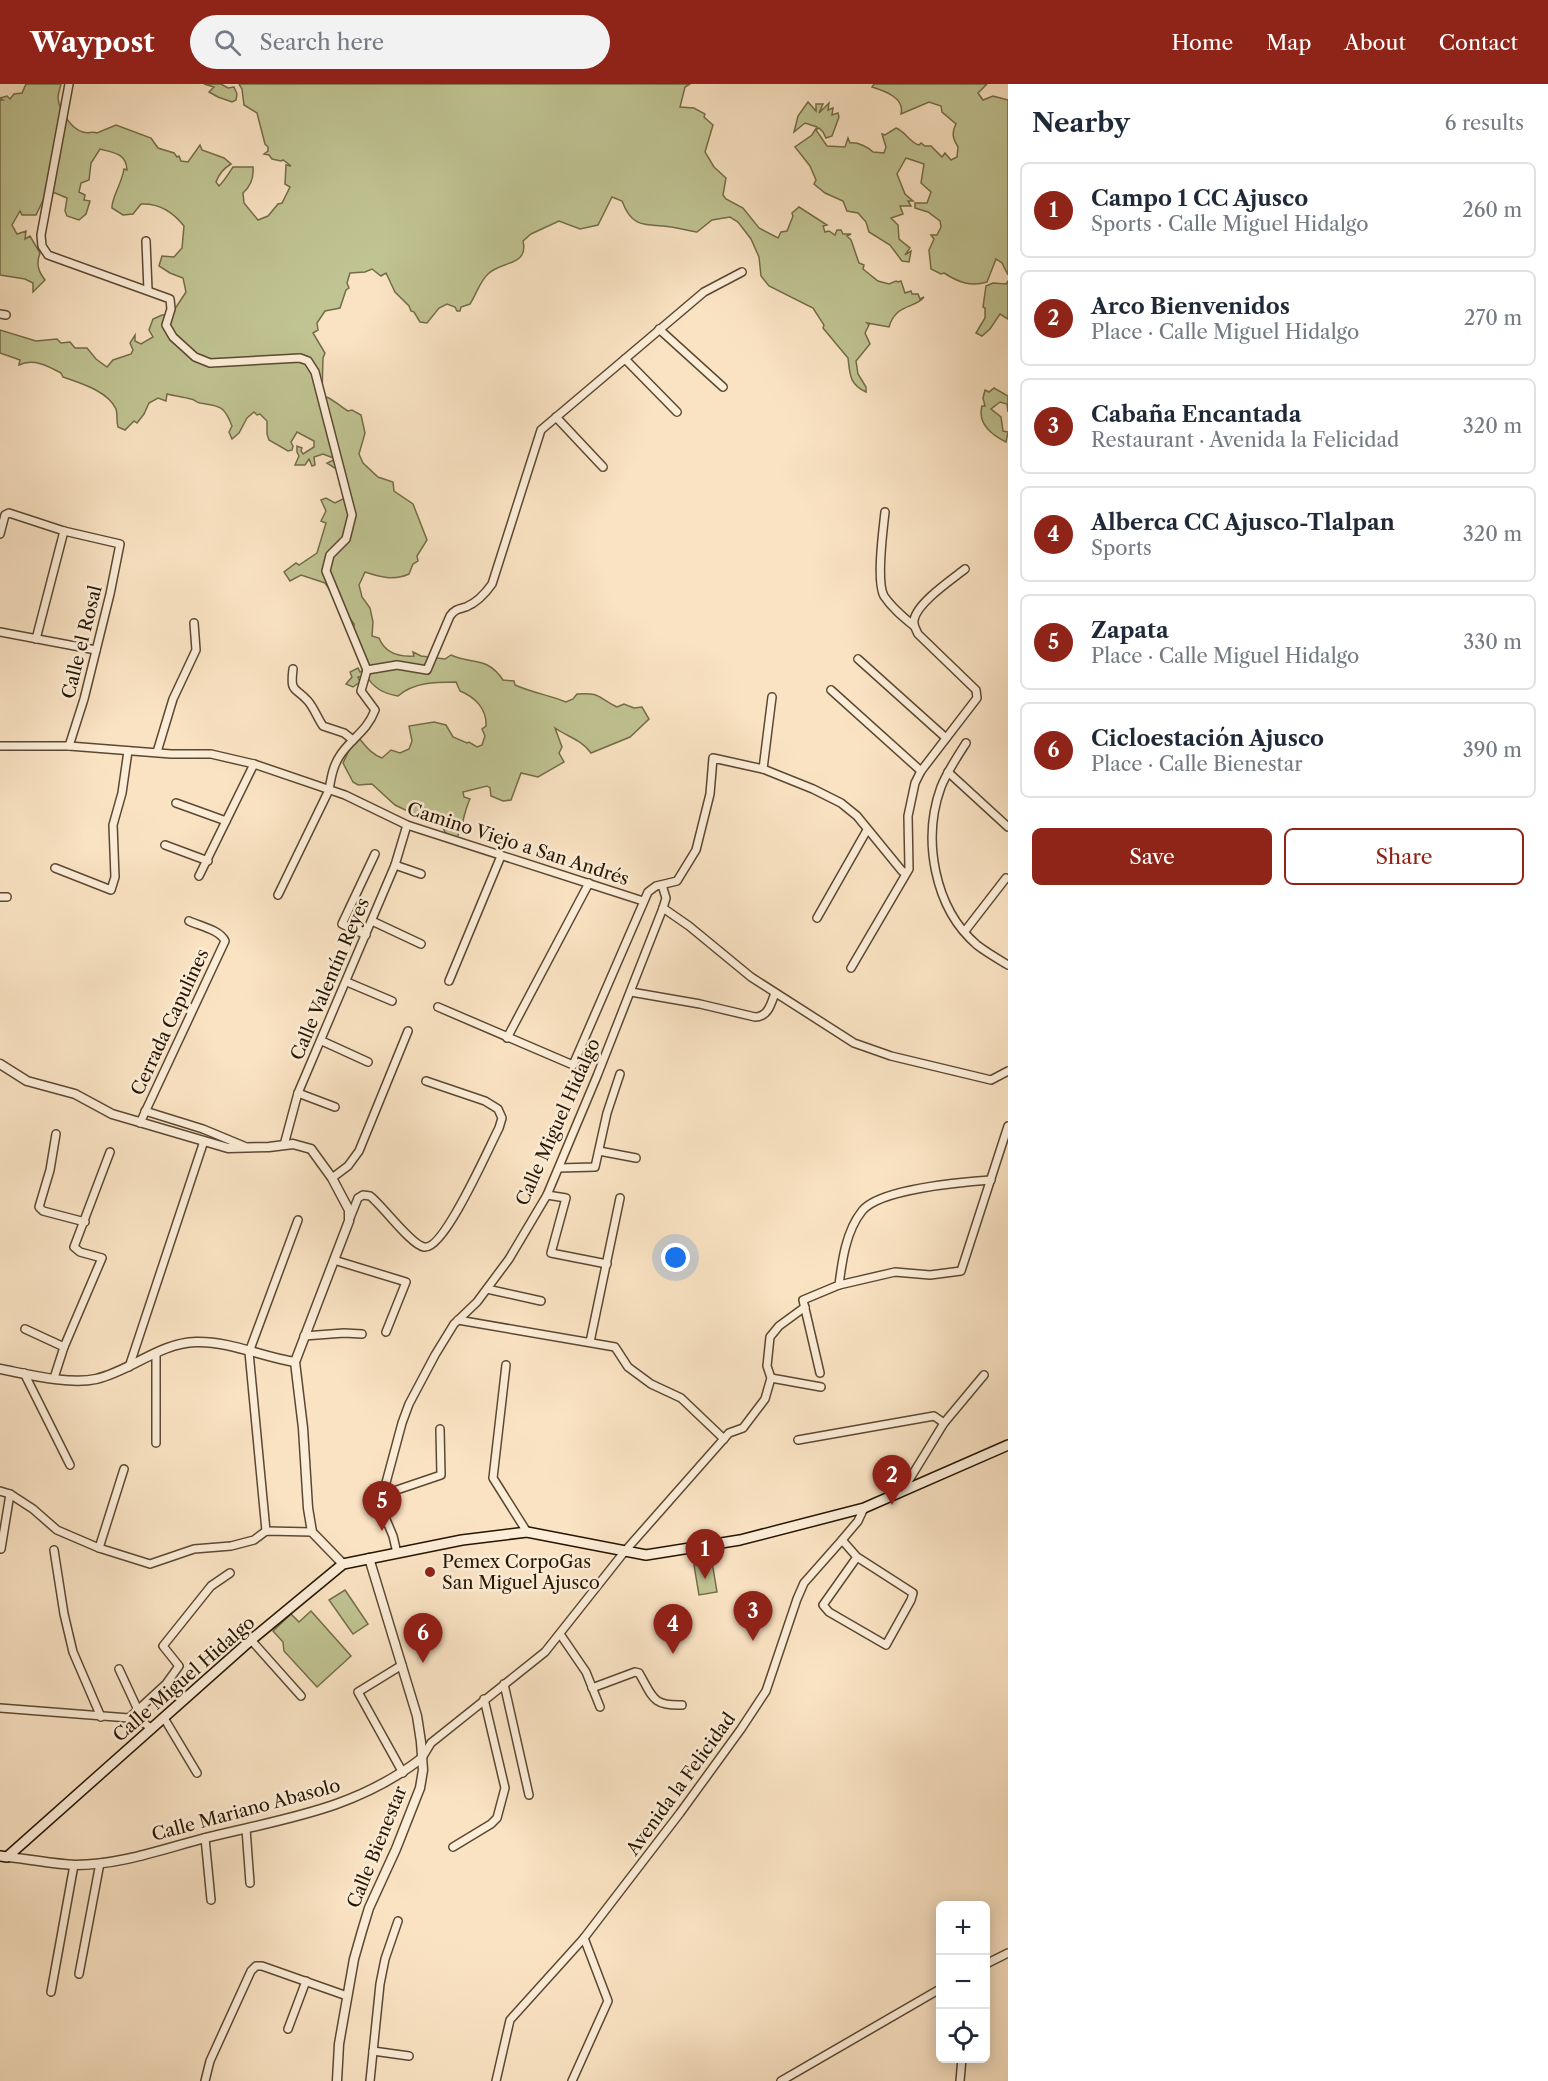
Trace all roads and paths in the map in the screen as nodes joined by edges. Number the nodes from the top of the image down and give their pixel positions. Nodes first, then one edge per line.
1 (69, 84) edge
2 (146, 241) dead end
3 (742, 272) dead end
4 (148, 290) junction
5 (659, 329) junction
6 (625, 359) junction
7 (723, 387) dead end
8 (677, 412) dead end
9 (556, 417) junction
10 (603, 467) dead end
11 (885, 512) dead end
12 (64, 531) junction
13 (0, 534) edge
14 (965, 569) dead end
15 (194, 623) dead end
16 (914, 626) junction
17 (0, 632) edge
18 (36, 639) junction
19 (96, 650) junction
20 (858, 659) dead end
21 (293, 669) dead end
22 (367, 670) junction
23 (831, 690) dead end
24 (772, 697) dead end
25 (946, 738) junction
26 (353, 740) junction
27 (966, 743) dead end
28 (69, 746) junction
29 (1, 748) edge
30 (128, 751) junction
31 (157, 752) junction
32 (254, 764) junction
33 (763, 770) junction
34 (921, 771) junction
35 (948, 772) junction
36 (329, 790) junction
37 (176, 803) dead end
38 (226, 821) junction
39 (407, 825) junction
40 (1008, 827) edge
41 (867, 830) junction
42 (165, 845) dead end
43 (375, 854) dead end
44 (501, 856) junction
45 (207, 861) junction
46 (395, 865) junction
47 (55, 868) dead end
48 (906, 873) junction
49 (421, 874) dead end
50 (200, 876) dead end
51 (1006, 878) dead end
52 (589, 883) junction
53 (662, 885) junction
54 (278, 895) dead end
55 (644, 901) junction
56 (663, 908) junction
57 (817, 918) dead end
58 (189, 921) dead end
59 (372, 921) junction
60 (965, 931) junction
61 (366, 935) junction
62 (421, 944) dead end
63 (1007, 964) edge
64 (851, 968) dead end
65 (449, 981) dead end
66 (347, 982) junction
67 (631, 992) junction
68 (775, 993) junction
69 (392, 1001) dead end
70 (438, 1007) dead end
71 (408, 1031) dead end
72 (507, 1038) junction
73 (322, 1041) junction
74 (368, 1062) dead end
75 (0, 1064) edge
76 (1008, 1071) edge
77 (620, 1074) dead end
78 (426, 1081) dead end
79 (298, 1092) junction
80 (335, 1107) dead end
81 (145, 1111) junction
82 (140, 1123) junction
83 (1008, 1126) edge
84 (56, 1134) dead end
85 (1006, 1136) edge
86 (204, 1141) junction
87 (284, 1145) junction
88 (250, 1148) junction
89 (599, 1151) junction
90 (110, 1152) dead end
91 (636, 1158) dead end
92 (559, 1168) junction
93 (332, 1178) junction
94 (991, 1180) junction
95 (547, 1195) junction
96 (620, 1198) dead end
97 (298, 1220) dead end
98 (349, 1221) junction
99 (85, 1222) junction
100 (334, 1260) junction
101 (607, 1264) junction
102 (839, 1285) junction
103 (488, 1288) junction
104 (541, 1301) dead end
105 (804, 1304) junction
106 (458, 1320) junction
107 (25, 1329) dead end
108 (386, 1332) dead end
109 (362, 1334) dead end
110 (304, 1336) junction
111 (590, 1342) junction
112 (64, 1347) junction
113 (249, 1352) junction
114 (156, 1353) junction
115 (295, 1362) junction
116 (506, 1365) dead end
117 (129, 1367) junction
118 (0, 1369) edge
119 (24, 1373) junction
120 (820, 1373) dead end
121 (984, 1375) dead end
122 (54, 1378) junction
123 (771, 1378) junction
124 (821, 1387) dead end
125 (944, 1423) junction
126 (440, 1429) dead end
127 (724, 1439) junction
128 (798, 1440) dead end
129 (156, 1443) dead end
130 (1008, 1444) edge
131 (70, 1465) dead end
132 (124, 1469) dead end
133 (903, 1490) junction
134 (0, 1491) edge
135 (10, 1494) junction
136 (382, 1496) junction
137 (864, 1508) junction
138 (266, 1531) junction
139 (312, 1532) junction
140 (527, 1532) junction
141 (843, 1540) junction
142 (99, 1548) junction
143 (1, 1549) edge
144 (54, 1550) dead end
145 (625, 1551) junction
146 (397, 1553) junction
147 (857, 1557) junction
148 (369, 1558) junction
149 (343, 1564) junction
150 (230, 1573) dead end
151 (560, 1634) junction
152 (251, 1640) junction
153 (402, 1665) junction
154 (119, 1669) dead end
155 (504, 1684) junction
156 (592, 1688) junction
157 (301, 1696) dead end
158 (484, 1699) junction
159 (682, 1705) dead end
160 (600, 1707) dead end
161 (0, 1708) edge
162 (138, 1710) junction
163 (101, 1717) junction
164 (129, 1718) junction
165 (164, 1718) junction
166 (152, 1729) junction
167 (422, 1758) junction
168 (197, 1773) dead end
169 (403, 1773) junction
170 (529, 1795) dead end
171 (246, 1829) junction
172 (205, 1838) junction
173 (453, 1847) dead end
174 (4, 1856) edge
175 (100, 1863) junction
176 (74, 1865) junction
177 (250, 1883) dead end
178 (211, 1900) dead end
179 (398, 1921) dead end
180 (584, 1938) junction
181 (1008, 1953) edge
182 (990, 1962) edge
183 (79, 1974) dead end
184 (306, 1981) junction
185 (936, 1991) edge
186 (51, 1992) dead end
187 (347, 1996) junction
188 (288, 2029) dead end
189 (373, 2051) junction
190 (409, 2056) dead end
191 (962, 2063) edge
192 (205, 2081) edge
193 (337, 2081) edge
194 (370, 2081) edge
195 (496, 2081) edge
196 (572, 2081) edge
197 (781, 2081) edge
198 (960, 2081) edge

1 - 4 street
2 - 4 street
3 - 5 street
4 - 22 street
5 - 6 street
5 - 7 street
6 - 8 street
6 - 9 street
9 - 10 street
9 - 22 street
11 - 16 street
12 - 13 street
12 - 18 street
12 - 19 street, Calle el Rosal
14 - 16 street
15 - 31 street
16 - 25 street
17 - 18 street
18 - 19 street
19 - 28 street, Calle el Rosal
20 - 25 street
21 - 26 street
22 - 26 street
23 - 34 street
24 - 33 street
25 - 34 street
26 - 36 street
27 - 35 street
28 - 29 street, Camino Viejo a San Andrés
28 - 30 street, Camino Viejo a San Andrés
30 - 31 street, Camino Viejo a San Andrés
30 - 47 street
31 - 32 street, Camino Viejo a San Andrés
32 - 36 street, Camino Viejo a San Andrés
32 - 38 street
33 - 41 street
33 - 53 street
34 - 48 street
35 - 40 street
35 - 60 street
36 - 39 street, Camino Viejo a San Andrés
36 - 54 street
37 - 38 street
38 - 45 street
39 - 44 street, Camino Viejo a San Andrés
39 - 46 street, Calle Valentín Reyes
41 - 48 street
41 - 57 street
42 - 45 street
43 - 61 street
44 - 52 street, Camino Viejo a San Andrés
44 - 65 street
45 - 50 street
46 - 49 street
46 - 59 street, Calle Valentín Reyes
48 - 64 street
51 - 60 street
52 - 55 street, Camino Viejo a San Andrés
52 - 72 street
53 - 55 street
53 - 56 street
55 - 72 street
56 - 67 street, Calle Miguel Hidalgo
56 - 68 street
58 - 81 street, Cerrada Capulines
59 - 61 street, Calle Valentín Reyes
59 - 62 street
60 - 63 street
61 - 66 street, Calle Valentín Reyes
66 - 69 street
66 - 73 street, Calle Valentín Reyes
67 - 68 street
67 - 92 street, Calle Miguel Hidalgo
68 - 76 street
70 - 72 street
71 - 93 street
73 - 74 street
73 - 79 street, Calle Valentín Reyes
75 - 82 street
77 - 89 street
78 - 98 street
79 - 80 street
79 - 87 street, Calle Valentín Reyes
81 - 82 street, Cerrada Capulines
81 - 88 street
82 - 86 street
83 - 85 street
84 - 99 street
85 - 94 street
86 - 88 street
86 - 117 street
87 - 88 street
87 - 93 street
89 - 91 street
89 - 92 street
90 - 99 street
92 - 95 street, Calle Miguel Hidalgo
93 - 98 street
94 - 102 street
94 - 102 street
95 - 101 street
95 - 103 street, Calle Miguel Hidalgo
96 - 101 street
97 - 113 street
98 - 100 street
99 - 112 street
100 - 108 street
100 - 110 street
101 - 111 street
102 - 105 street
103 - 104 street
103 - 106 street, Calle Miguel Hidalgo
105 - 120 street
105 - 123 street
106 - 111 street
106 - 136 street, Calle Miguel Hidalgo
107 - 112 street
109 - 110 street
110 - 115 street
111 - 127 street
112 - 122 street
113 - 114 street
113 - 115 street
113 - 138 street
114 - 117 street
114 - 129 street
115 - 139 street
116 - 140 street
117 - 122 street
118 - 119 street
119 - 122 street
119 - 131 street
121 - 125 street
123 - 124 street
123 - 127 street, Calle Mariano Abasolo
125 - 128 street
125 - 133 street
126 - 136 street
127 - 145 street, Calle Mariano Abasolo
130 - 133 main road, Calle Miguel Hidalgo
132 - 142 street
133 - 137 main road, Calle Miguel Hidalgo
134 - 135 street
135 - 142 street
135 - 143 street
136 - 146 street, Calle Miguel Hidalgo
137 - 141 street, Avenida la Felicidad
137 - 145 main road, Calle Miguel Hidalgo
138 - 139 street
138 - 142 street
139 - 149 street
140 - 145 main road, Calle Miguel Hidalgo
140 - 146 main road, Calle Miguel Hidalgo
141 - 147 street
141 - 180 street, Avenida la Felicidad
144 - 163 street
145 - 151 street, Calle Mariano Abasolo
146 - 148 main road, Calle Miguel Hidalgo
147 - 147 street
148 - 149 main road, Calle Miguel Hidalgo
148 - 153 street, Calle Bienestar
149 - 152 main road, Calle Miguel Hidalgo
150 - 162 street
151 - 155 street, Calle Mariano Abasolo
151 - 156 street
152 - 157 street
152 - 165 main road, Calle Miguel Hidalgo
153 - 167 street, Calle Bienestar
153 - 169 street
154 - 162 street
155 - 158 street, Calle Mariano Abasolo
155 - 170 street
156 - 159 street
156 - 160 street
158 - 167 street, Calle Mariano Abasolo
158 - 173 street
161 - 163 street
162 - 164 street
163 - 164 street
164 - 166 street
165 - 166 main road, Calle Miguel Hidalgo
165 - 168 street
166 - 174 main road, Calle Miguel Hidalgo
167 - 169 street, Calle Mariano Abasolo
167 - 187 street, Calle Bienestar
169 - 171 street, Calle Mariano Abasolo
171 - 172 street, Calle Mariano Abasolo
171 - 177 street
172 - 175 street, Calle Mariano Abasolo
172 - 178 street
174 - 176 street, Calle Mariano Abasolo
175 - 176 street, Calle Mariano Abasolo
175 - 183 street
176 - 186 street
179 - 189 street
180 - 195 street, Avenida la Felicidad
180 - 196 street
181 - 182 street
184 - 187 street
184 - 188 street
184 - 192 street
185 - 197 street
187 - 193 street, Calle Bienestar
189 - 190 street
189 - 194 street
191 - 198 street

